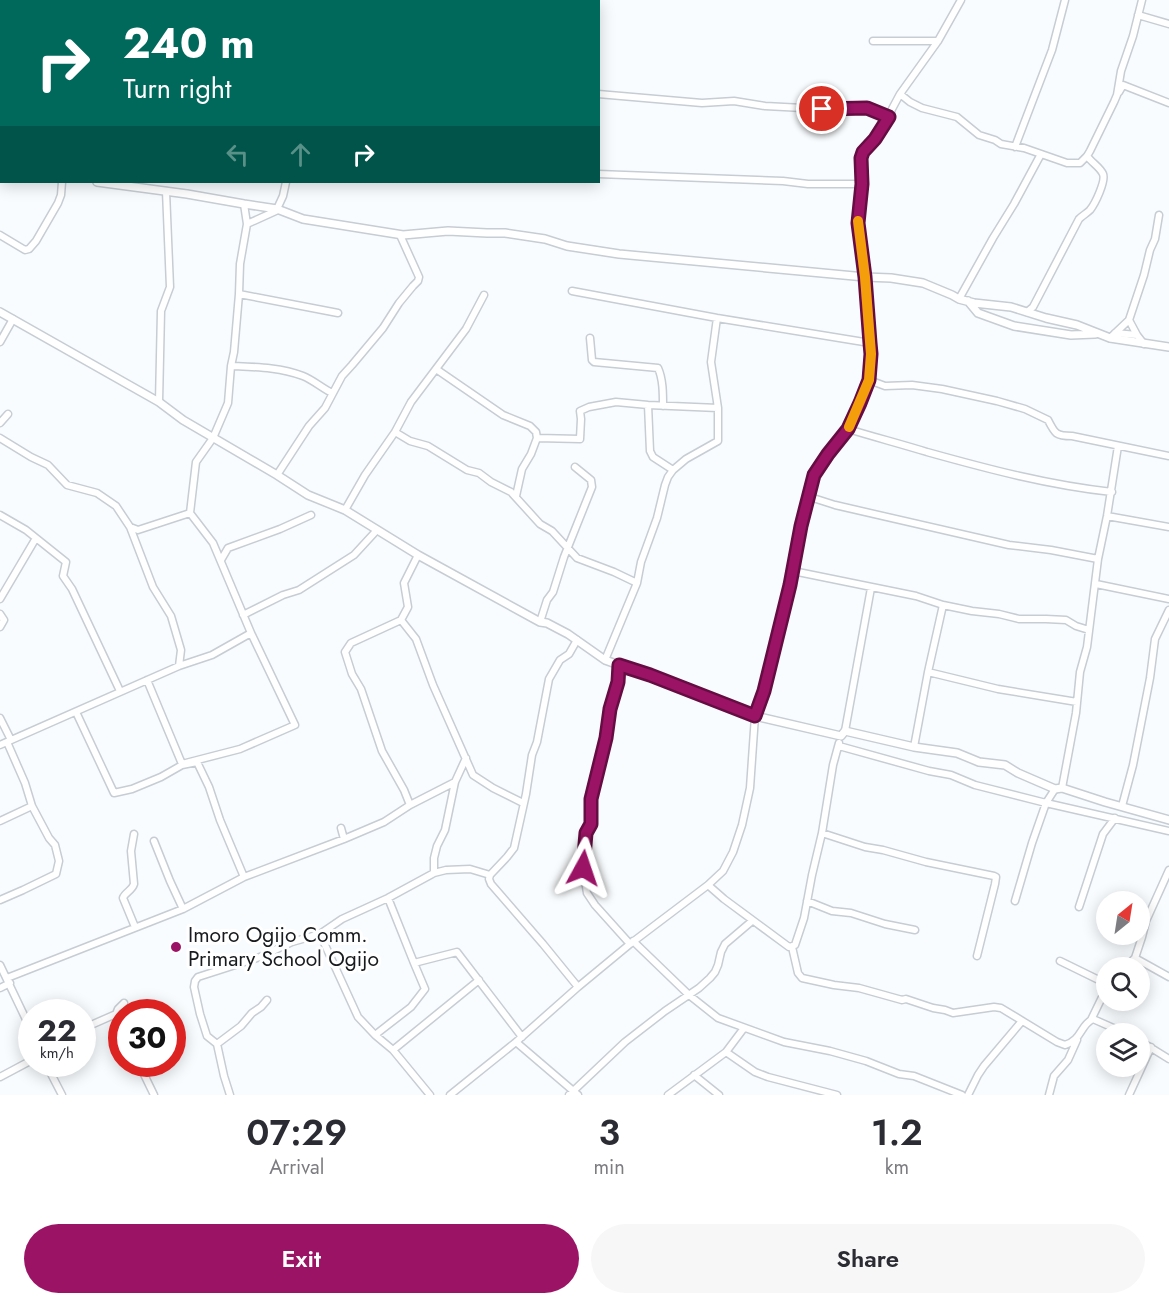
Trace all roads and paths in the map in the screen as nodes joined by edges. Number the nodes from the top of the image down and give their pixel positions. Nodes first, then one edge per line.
1 (961, 0) edge
2 (1065, 0) edge
3 (1142, 0) edge
4 (1138, 15) junction
5 (1169, 24) edge
6 (873, 41) dead end
7 (938, 41) junction
8 (600, 94) edge
9 (900, 94) junction
10 (1117, 95) junction
11 (1169, 104) edge
12 (889, 117) junction
13 (1015, 147) junction
14 (1041, 154) junction
15 (1087, 156) junction
16 (600, 174) edge
17 (62, 183) edge
18 (105, 183) edge
19 (285, 183) edge
20 (862, 184) junction
21 (165, 191) junction
22 (244, 204) junction
23 (277, 209) junction
24 (1159, 215) dead end
25 (247, 224) junction
26 (400, 235) junction
27 (0, 236) edge
28 (865, 277) junction
29 (572, 291) dead end
30 (239, 294) junction
31 (484, 295) dead end
32 (959, 299) junction
33 (968, 301) junction
34 (1032, 311) junction
35 (0, 312) edge
36 (338, 313) dead end
37 (717, 318) junction
38 (14, 319) junction
39 (1129, 320) junction
40 (1098, 333) junction
41 (1137, 335) junction
42 (1112, 336) junction
43 (590, 338) dead end
44 (0, 342) edge
45 (870, 343) junction
46 (1144, 344) junction
47 (1169, 347) edge
48 (231, 366) junction
49 (436, 369) junction
50 (869, 380) junction
51 (332, 393) junction
52 (159, 402) junction
53 (648, 405) junction
54 (663, 406) junction
55 (718, 408) junction
56 (8, 414) dead end
57 (0, 423) edge
58 (848, 429) junction
59 (395, 432) junction
60 (0, 438) edge
61 (213, 438) junction
62 (537, 438) junction
63 (1118, 446) junction
64 (1169, 456) edge
65 (575, 467) dead end
66 (673, 470) junction
67 (277, 475) junction
68 (1112, 492) junction
69 (516, 496) junction
70 (810, 497) junction
71 (345, 510) junction
72 (190, 513) junction
73 (0, 515) edge
74 (311, 515) dead end
75 (1107, 516) junction
76 (1169, 526) edge
77 (130, 527) junction
78 (377, 530) junction
79 (36, 538) junction
80 (213, 543) junction
81 (568, 547) junction
82 (228, 548) junction
83 (418, 555) junction
84 (221, 560) junction
85 (1098, 560) junction
86 (793, 571) junction
87 (637, 583) junction
88 (1096, 585) junction
89 (871, 588) junction
90 (0, 599) edge
91 (1169, 599) edge
92 (943, 605) junction
93 (1169, 610) edge
94 (0, 614) edge
95 (243, 615) junction
96 (401, 620) junction
97 (540, 621) junction
98 (0, 627) edge
99 (1089, 630) junction
100 (250, 633) junction
101 (577, 640) junction
102 (605, 660) junction
103 (619, 665) junction
104 (179, 666) junction
105 (928, 672) junction
106 (147, 680) junction
107 (120, 691) junction
108 (1077, 702) junction
109 (76, 712) junction
110 (755, 716) junction
111 (0, 718) edge
112 (843, 733) junction
113 (6, 742) edge
114 (838, 746) junction
115 (914, 747) junction
116 (466, 758) junction
117 (473, 775) junction
118 (456, 779) junction
119 (1058, 788) junction
120 (523, 803) junction
121 (1046, 803) junction
122 (410, 805) junction
123 (32, 806) junction
124 (1122, 806) junction
125 (1115, 818) junction
126 (1169, 820) edge
127 (0, 821) edge
128 (340, 828) dead end
129 (1169, 831) edge
130 (822, 833) junction
131 (134, 834) dead end
132 (344, 840) junction
133 (154, 841) dead end
134 (1169, 870) edge
135 (434, 873) junction
136 (490, 875) junction
137 (244, 877) junction
138 (708, 885) junction
139 (388, 898) junction
140 (0, 900) edge
141 (807, 901) junction
142 (1015, 901) dead end
143 (1079, 908) dead end
144 (183, 909) junction
145 (752, 921) junction
146 (135, 927) junction
147 (915, 930) dead end
148 (320, 934) junction
149 (631, 943) junction
150 (792, 947) junction
151 (977, 956) dead end
152 (1135, 957) edge
153 (1060, 961) dead end
154 (414, 963) junction
155 (0, 965) edge
156 (1150, 966) edge
157 (1169, 977) edge
158 (479, 980) junction
159 (1096, 980) edge
160 (8, 981) junction
161 (578, 987) junction
162 (0, 988) edge
163 (689, 995) junction
164 (267, 1000) dead end
165 (18, 1002) edge
166 (1096, 1009) edge
167 (1091, 1020) junction
168 (1022, 1021) junction
169 (1104, 1023) edge
170 (744, 1028) junction
171 (375, 1035) junction
172 (522, 1037) junction
173 (1078, 1037) junction
174 (516, 1042) junction
175 (217, 1044) junction
176 (1151, 1047) joint
177 (393, 1050) junction
178 (726, 1052) junction
179 (1169, 1059) edge
180 (18, 1067) edge
181 (694, 1075) junction
182 (0, 1077) edge
183 (53, 1077) edge
184 (145, 1077) edge
185 (573, 1094) edge
186 (62, 1095) edge
187 (154, 1095) edge
188 (230, 1095) edge
189 (430, 1095) edge
190 (450, 1095) edge
191 (668, 1095) edge
192 (719, 1095) edge
193 (837, 1095) edge
194 (962, 1095) edge
195 (969, 1095) edge
196 (1049, 1095) edge
197 (1129, 1095) edge

1 - 7 street
2 - 13 street
3 - 4 street
4 - 5 street
4 - 10 street
6 - 7 street
7 - 9 street
8 - 12 street
9 - 12 street
9 - 13 street
10 - 11 street
10 - 15 street
12 - 20 street
13 - 14 street
14 - 15 street
14 - 32 street
15 - 34 street
16 - 20 street
17 - 27 street
18 - 21 street
19 - 23 street
20 - 28 street
21 - 22 street
21 - 52 street
22 - 23 street
22 - 25 street
23 - 25 street
23 - 26 street
24 - 39 street
25 - 30 street
26 - 28 street
26 - 51 street
28 - 32 street
28 - 45 street
29 - 37 street
30 - 36 street
30 - 48 street
31 - 49 street
32 - 33 street
33 - 34 street
33 - 40 street
34 - 40 street
35 - 38 street
37 - 45 street
37 - 55 street
38 - 44 street
38 - 52 street
39 - 41 street
39 - 42 street
40 - 42 street
41 - 42 street
41 - 46 street
42 - 46 street
43 - 54 street
45 - 50 street
46 - 47 street
48 - 51 street
48 - 61 street
49 - 59 street
49 - 62 street
50 - 58 street
50 - 63 street
51 - 67 street
52 - 61 street
53 - 54 street
53 - 62 street
53 - 66 street
54 - 55 street
55 - 66 street
56 - 57 street
58 - 68 street
58 - 70 street
59 - 69 street
59 - 71 street
60 - 77 street
61 - 67 street
61 - 72 street
62 - 69 street
63 - 64 street
63 - 68 street
65 - 81 street
66 - 87 street
67 - 71 street
68 - 75 street
69 - 81 street
70 - 85 street
70 - 86 street
71 - 78 street
72 - 77 street
72 - 80 street
73 - 79 street
74 - 82 street
75 - 76 street
75 - 85 street
77 - 104 street
78 - 83 street
78 - 95 street
79 - 90 street
79 - 107 street
80 - 82 street
80 - 84 street
81 - 87 street
81 - 97 street
82 - 84 street
83 - 96 street
83 - 97 street
84 - 95 street
85 - 88 street
86 - 89 street
86 - 110 street
87 - 102 street
88 - 91 street
88 - 99 street
89 - 92 street
89 - 112 street
92 - 99 street
92 - 105 street
93 - 124 street
94 - 98 street
95 - 100 street
96 - 116 street
96 - 122 street
97 - 101 street
99 - 108 street
100 - 104 street
100 - 106 street
101 - 102 street
101 - 120 street
102 - 103 street
103 - 110 street
103 - 149 street
104 - 106 street
105 - 108 street
105 - 115 street
106 - 107 street
107 - 109 street
108 - 119 street
109 - 113 street
109 - 137 street
110 - 112 street
110 - 138 street
111 - 113 street
112 - 114 street
112 - 115 street
113 - 123 street
114 - 121 street
114 - 130 street
115 - 119 street
116 - 117 street
116 - 118 street
117 - 118 street
117 - 120 street
118 - 122 street
118 - 135 street
119 - 121 street
119 - 124 street
120 - 136 street
121 - 125 street
121 - 142 street
122 - 132 street
123 - 127 street
123 - 140 street
124 - 126 street
125 - 129 street
125 - 143 street
128 - 132 street
130 - 141 street
130 - 151 street
131 - 146 street
132 - 137 street
133 - 144 street
134 - 152 street
135 - 136 street
135 - 139 street
136 - 161 street
137 - 144 street
138 - 145 street
138 - 149 street
139 - 148 street
139 - 154 street
141 - 147 street
141 - 150 street
144 - 146 street
145 - 150 street
145 - 163 street
146 - 160 street
148 - 171 street
148 - 175 street
149 - 161 street
149 - 163 street
150 - 168 street
153 - 159 street
154 - 158 street
154 - 171 street
155 - 160 street
156 - 157 street
158 - 172 street
158 - 177 street
160 - 162 street
160 - 165 street
161 - 172 street
163 - 170 street
163 - 185 street
164 - 175 street
166 - 167 street
167 - 169 street
167 - 173 street
168 - 173 street
168 - 195 street
170 - 178 street
170 - 194 street
171 - 177 street
172 - 174 street
173 - 196 street
174 - 185 street
174 - 190 street
175 - 188 street
176 - 179 street
176 - 197 street
177 - 189 street
178 - 181 street
178 - 193 street
180 - 182 street
181 - 191 street
181 - 192 street
183 - 186 street
184 - 187 street

